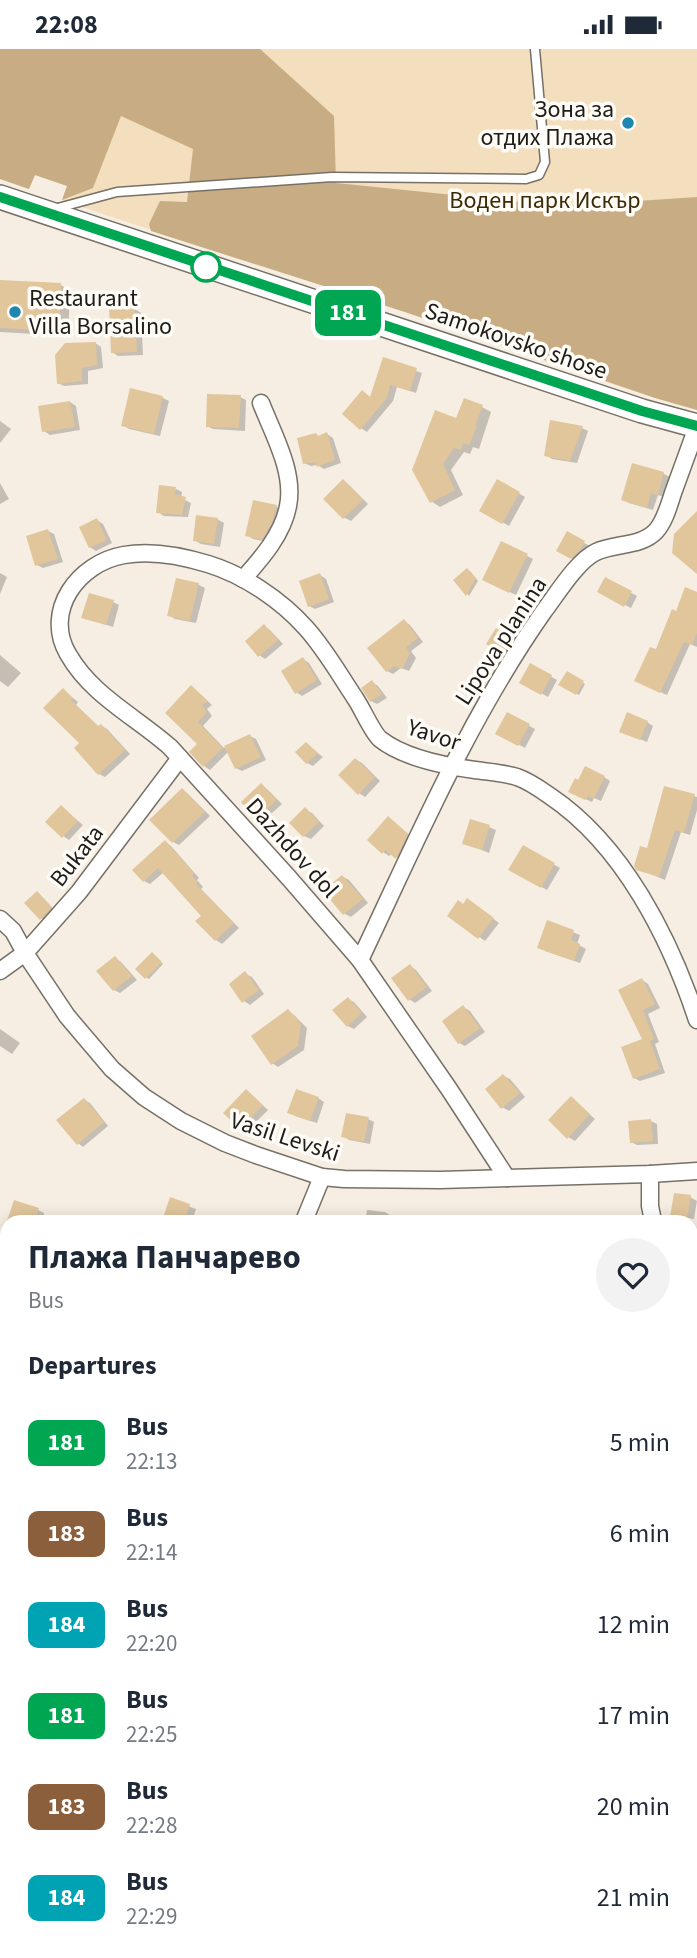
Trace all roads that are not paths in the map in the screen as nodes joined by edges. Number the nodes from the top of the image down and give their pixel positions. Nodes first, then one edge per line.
1 (536, 49) edge
2 (0, 197) edge
3 (44, 212) junction
4 (261, 403) dead end
5 (697, 427) edge
6 (89, 570) joint
7 (243, 579) junction
8 (180, 758) junction
9 (452, 767) junction
10 (0, 919) edge
11 (25, 953) junction
12 (360, 960) junction
13 (0, 971) edge
14 (694, 993) edge
15 (697, 1020) edge
16 (697, 1171) edge
17 (650, 1174) junction
18 (322, 1177) junction
19 (507, 1178) junction
20 (306, 1215) edge
21 (652, 1215) edge

1 - 3 lane
2 - 3 main road, Samokovsko shose
3 - 5 main road, Samokovsko shose
4 - 7 street
5 - 9 street, Lipova planina
6 - 7 street, Yavor
6 - 8 street, Dazhdov dol
7 - 9 street, Yavor
8 - 11 street, Bukata
8 - 12 street, Dazhdov dol
9 - 12 street, Lipova planina
9 - 14 street, Yavor
10 - 11 street, Vasil Levski
11 - 13 street, Bukata
11 - 18 street, Vasil Levski
12 - 19 street, Dazhdov dol
14 - 15 street, Yavor
16 - 17 street, Vasil Levski
17 - 19 street, Vasil Levski
17 - 21 street
18 - 19 street, Vasil Levski
18 - 20 street

